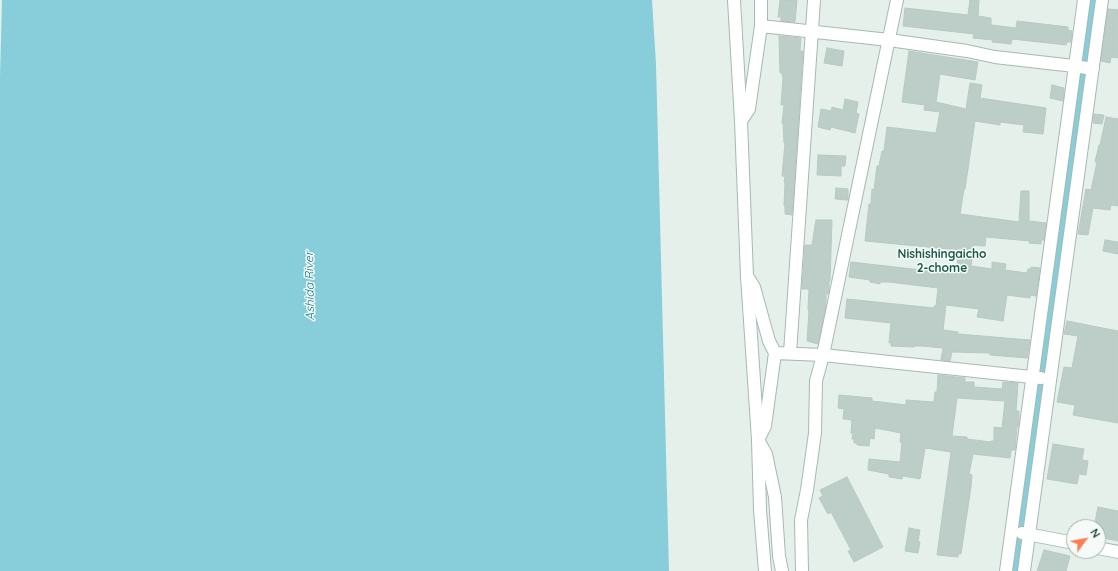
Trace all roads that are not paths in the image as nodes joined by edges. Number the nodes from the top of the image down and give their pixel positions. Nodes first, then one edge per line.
1 (734, 0) edge
2 (761, 0) edge
3 (814, 0) edge
4 (897, 0) edge
5 (1084, 0) edge
6 (1102, 0) edge
7 (761, 26) junction
8 (812, 31) junction
9 (889, 40) junction
10 (1083, 67) junction
11 (741, 121) junction
12 (747, 276) junction
13 (775, 353) junction
14 (790, 353) junction
15 (823, 355) junction
16 (1041, 378) junction
17 (758, 440) junction
18 (1019, 532) junction
19 (1066, 541) edge
20 (1106, 550) edge
21 (1118, 552) edge
22 (765, 571) edge
23 (782, 571) edge
24 (802, 571) edge
25 (1006, 571) edge
26 (1024, 571) edge

1 - 11 street
2 - 7 street
3 - 8 street
4 - 9 street
5 - 10 street
6 - 10 street
7 - 8 street
7 - 11 street
8 - 9 street
8 - 14 street
9 - 10 street
9 - 15 street
10 - 16 street
10 - 16 street
11 - 12 street
12 - 13 street
12 - 17 street
13 - 14 street
13 - 17 street
14 - 15 street
15 - 16 street
15 - 24 street
16 - 18 street
16 - 18 street
17 - 22 street
17 - 23 street
18 - 19 street
18 - 25 street
18 - 26 street
20 - 21 street

